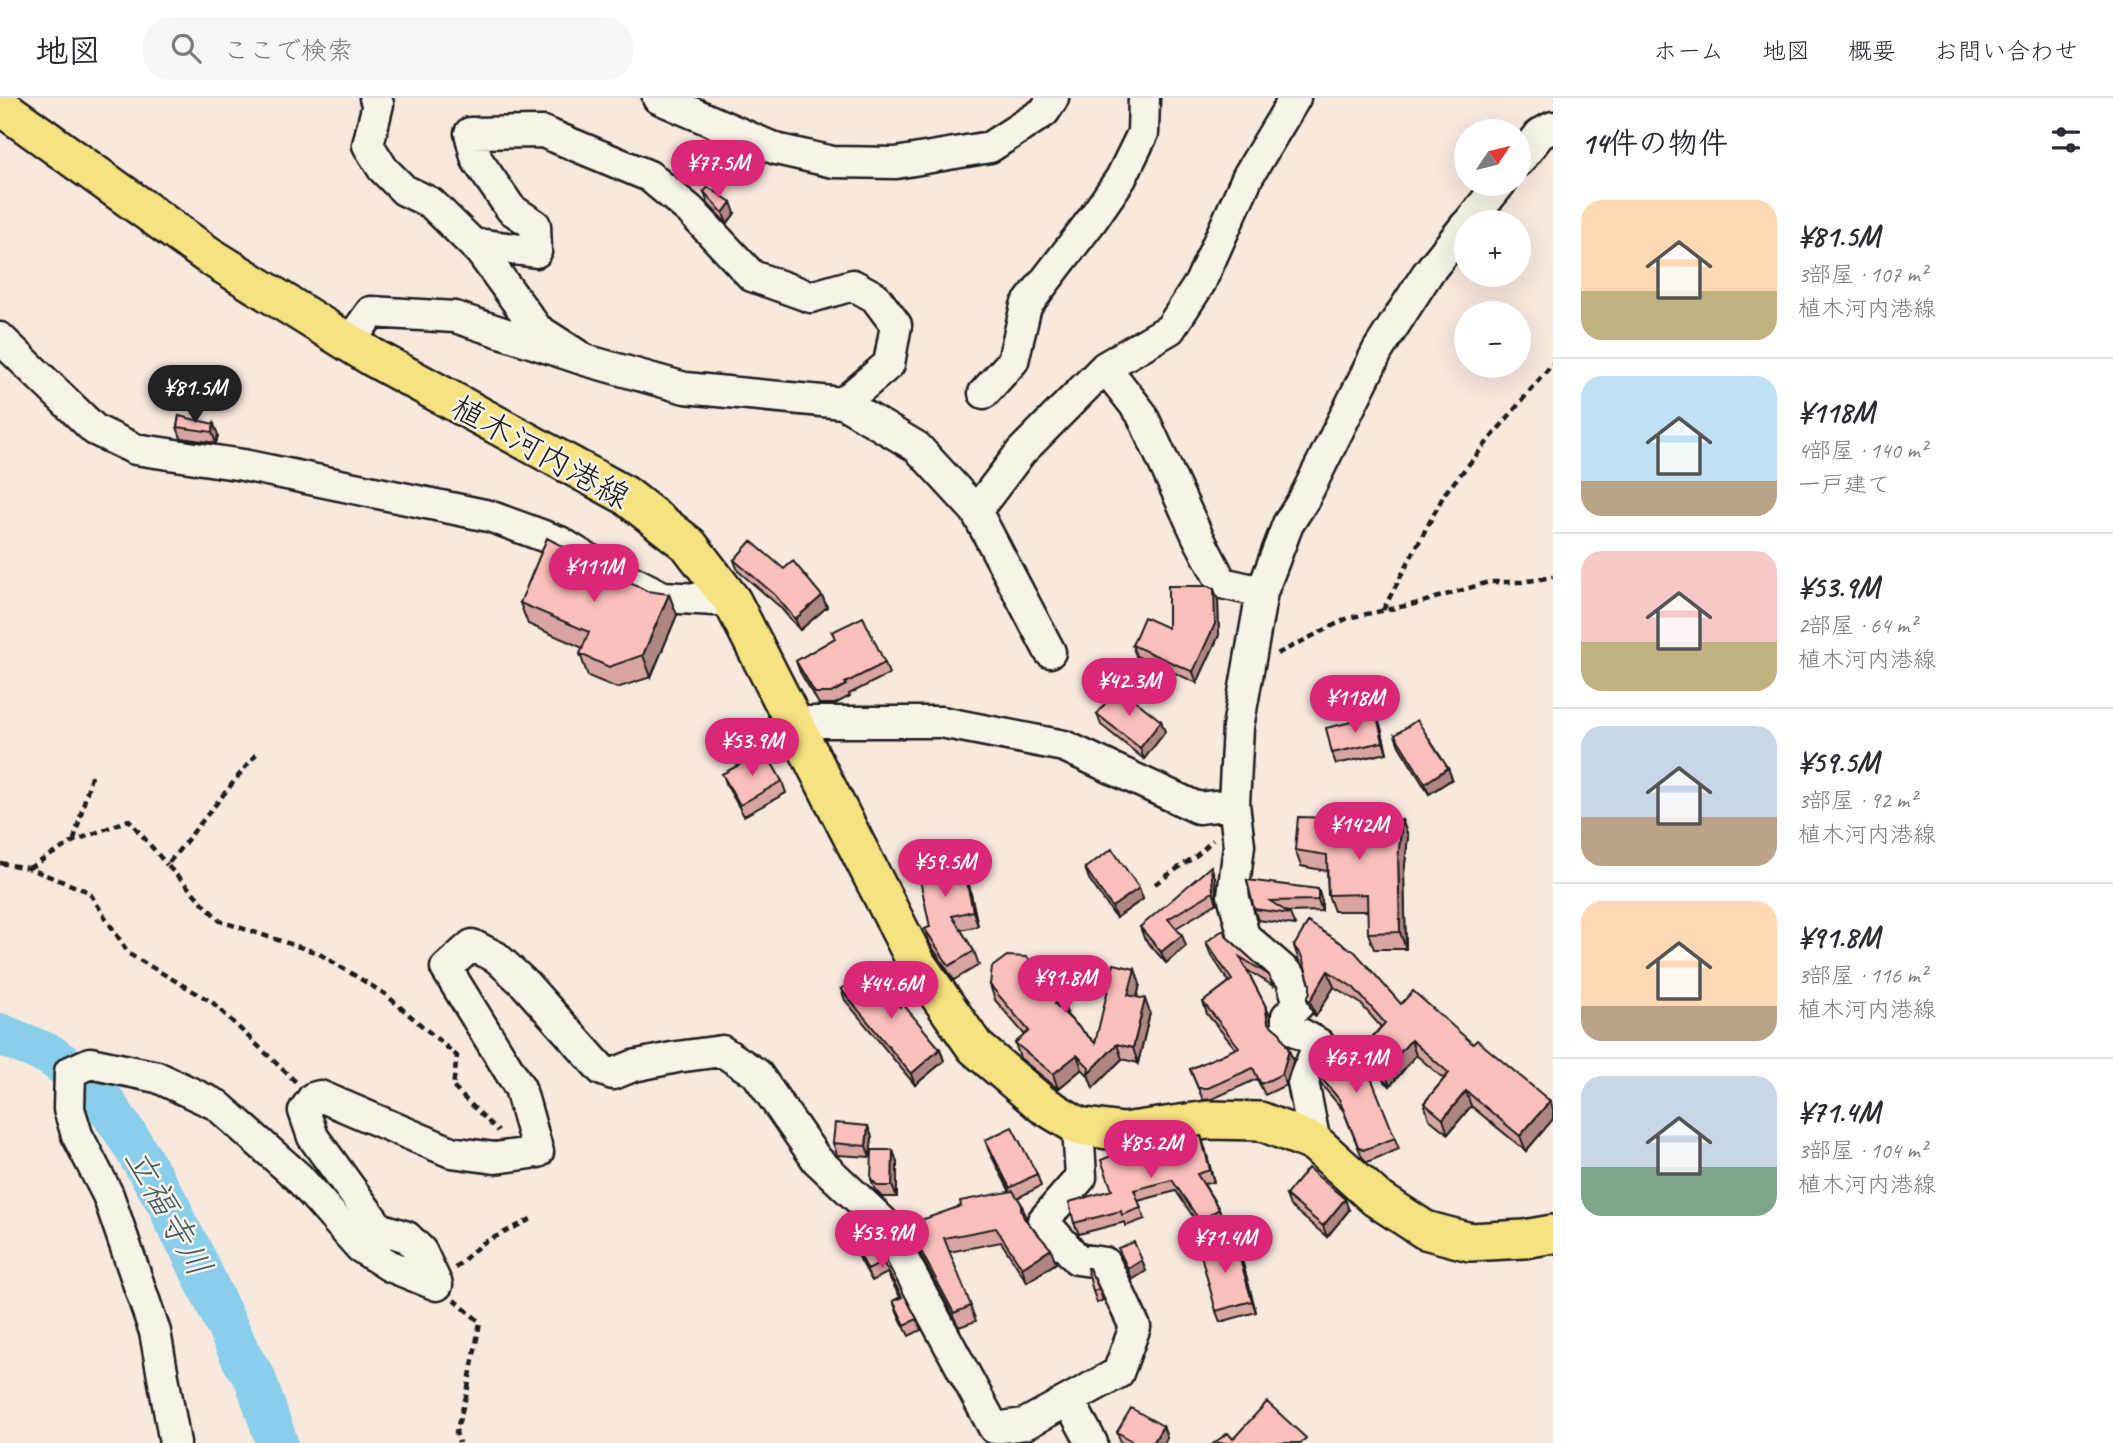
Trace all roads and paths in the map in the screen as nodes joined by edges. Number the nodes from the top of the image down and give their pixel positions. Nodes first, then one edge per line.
1 (375, 98) edge
2 (658, 98) edge
3 (1054, 98) edge
4 (1144, 98) edge
5 (1295, 98) edge
6 (0, 106) edge
7 (1553, 127) edge
8 (1531, 145) edge
9 (1490, 196) edge
10 (1479, 210) edge
11 (1454, 241) edge
12 (480, 251) junction
13 (0, 338) edge
14 (349, 343) junction
15 (585, 360) junction
16 (1553, 363) edge
17 (1105, 367) junction
18 (984, 393) dead end
19 (843, 403) junction
20 (976, 510) junction
21 (1553, 577) edge
22 (1262, 592) junction
23 (732, 601) junction
24 (1383, 611) junction
25 (1050, 652) dead end
26 (1248, 669) junction
27 (793, 722) junction
28 (256, 754) dead end
29 (92, 773) dead end
30 (1234, 804) junction
31 (74, 841) junction
32 (0, 863) edge
33 (167, 865) junction
34 (28, 869) junction
35 (1155, 884) dead end
36 (313, 1098) junction
37 (1078, 1126) junction
38 (1315, 1143) junction
39 (522, 1154) junction
40 (533, 1218) dead end
41 (1553, 1234) edge
42 (437, 1285) junction
43 (1069, 1401) junction
44 (175, 1443) edge
45 (459, 1443) edge
46 (1092, 1443) edge

1 - 12 street
2 - 3 street
4 - 18 street
5 - 17 street
6 - 14 main road, 植木河内港線
7 - 8 street
9 - 10 street
11 - 22 street
12 - 15 street
12 - 19 street
13 - 23 street
14 - 15 street
14 - 23 main road, 植木河内港線
15 - 19 street
16 - 24 path
17 - 20 street
17 - 22 street
19 - 20 street
20 - 25 street
21 - 24 path
22 - 26 street
23 - 27 main road, 植木河内港線
24 - 26 path
26 - 30 street
27 - 30 street
27 - 37 main road, 植木河内港線
28 - 33 path
29 - 31 path
30 - 35 path
30 - 38 street
31 - 33 path
31 - 34 path
32 - 34 path
33 - 39 path
34 - 36 path
36 - 39 street
36 - 42 street
37 - 38 main road, 植木河内港線
37 - 43 street
38 - 41 main road, 植木河内港線
39 - 43 street
40 - 42 path
42 - 44 street
42 - 45 path
43 - 46 street

